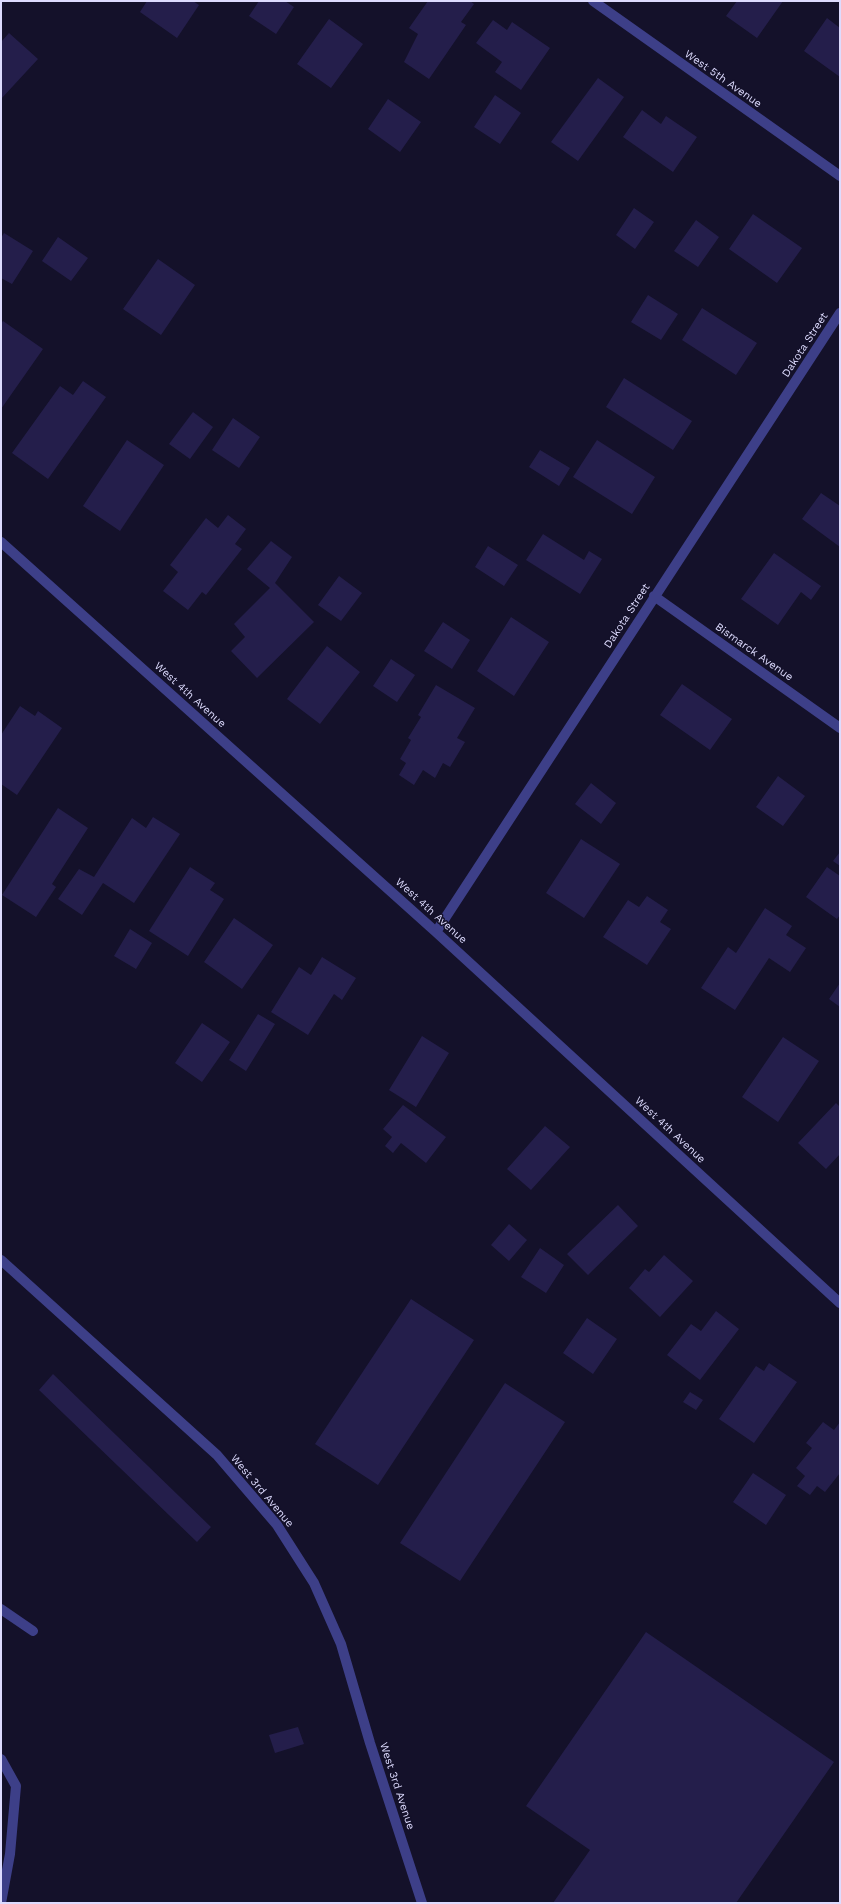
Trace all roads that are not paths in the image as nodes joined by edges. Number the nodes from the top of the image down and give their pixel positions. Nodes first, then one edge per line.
1 (593, 1) edge
2 (840, 176) edge
3 (840, 313) edge
4 (1, 542) edge
5 (654, 596) junction
6 (840, 728) edge
7 (436, 932) junction
8 (1, 1260) edge
9 (840, 1303) edge
10 (1, 1609) edge
11 (32, 1631) dead end
12 (1, 1759) edge
13 (1, 1903) edge
14 (422, 1903) edge

1 - 2 street, West 5th Avenue
3 - 5 street, Dakota Street
4 - 7 street, West 4th Avenue
5 - 6 street, Bismarck Avenue
5 - 7 street, Dakota Street
7 - 9 street, West 4th Avenue
8 - 14 street, West 3rd Avenue
10 - 11 street
12 - 13 street

